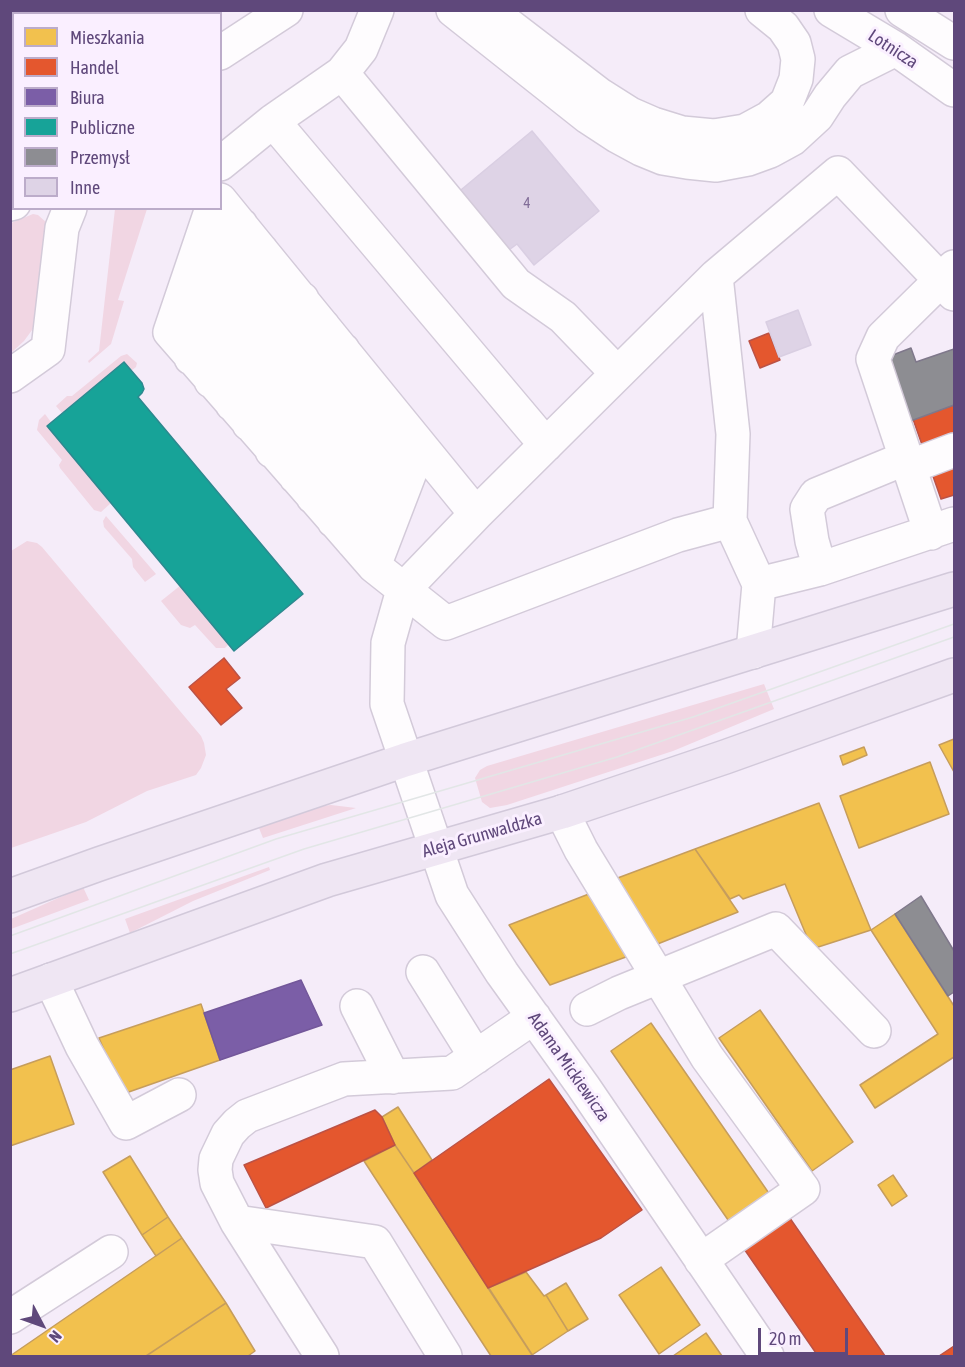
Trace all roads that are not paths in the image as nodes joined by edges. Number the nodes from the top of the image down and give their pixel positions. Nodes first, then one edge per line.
1 (286, 10) edge
2 (377, 10) edge
3 (453, 10) edge
4 (489, 10) edge
5 (762, 10) edge
6 (831, 10) edge
7 (902, 10) edge
8 (954, 43) edge
9 (896, 49) junction
10 (222, 51) edge
11 (342, 73) junction
12 (954, 90) edge
13 (273, 120) junction
14 (222, 162) edge
15 (222, 202) edge
16 (69, 210) edge
17 (211, 210) edge
18 (241, 225) junction
19 (261, 250) junction
20 (716, 276) junction
21 (952, 276) edge
22 (292, 288) junction
23 (617, 373) junction
24 (361, 374) junction
25 (10, 376) edge
26 (221, 392) junction
27 (546, 445) junction
28 (420, 446) junction
29 (954, 450) edge
30 (272, 451) junction
31 (908, 462) junction
32 (304, 487) junction
33 (476, 514) junction
34 (730, 521) junction
35 (943, 528) edge
36 (354, 543) junction
37 (820, 569) junction
38 (759, 584) junction
39 (954, 589) edge
40 (403, 590) junction
41 (753, 652) junction
42 (954, 675) edge
43 (405, 760) junction
44 (562, 812) junction
45 (436, 849) junction
46 (10, 896) edge
47 (423, 972) dead end
48 (658, 978) junction
49 (51, 980) junction
50 (10, 995) edge
51 (357, 1006) dead end
52 (587, 1009) dead end
53 (534, 1017) junction
54 (874, 1031) dead end
55 (476, 1057) junction
56 (393, 1077) junction
57 (179, 1095) dead end
58 (237, 1222) junction
59 (111, 1252) dead end
60 (701, 1260) junction
61 (10, 1317) edge
62 (322, 1356) edge
63 (445, 1356) edge
64 (767, 1356) edge

1 - 10 street
2 - 11 street
3 - 9 street
4 - 5 street
6 - 9 street, Lotnicza
7 - 8 street, Lotnicza
9 - 12 street, Lotnicza
11 - 13 street
11 - 23 street
13 - 14 street
13 - 27 street
15 - 18 street
16 - 25 street
17 - 26 street
18 - 19 street
18 - 26 street
19 - 22 street
19 - 26 street
20 - 21 street
20 - 23 street
20 - 34 street
21 - 31 street
22 - 24 street
22 - 26 street
23 - 27 street
24 - 28 street
24 - 30 street
24 - 32 street
24 - 36 street
26 - 30 street
27 - 33 street
28 - 33 street
28 - 36 street
29 - 31 street
30 - 32 street
31 - 35 street
31 - 37 street
32 - 36 street
33 - 40 street
34 - 38 street
34 - 40 street
35 - 37 street
36 - 40 street
37 - 38 street
38 - 41 street
39 - 41 main road
40 - 43 street, Adama Mickiewicza
41 - 43 main road
42 - 44 main road, Aleja Grunwaldzka
43 - 45 street, Adama Mickiewicza
43 - 46 main road
44 - 45 main road, Aleja Grunwaldzka
44 - 48 street
45 - 49 main road, Aleja Grunwaldzka
45 - 53 street, Adama Mickiewicza
47 - 55 street
48 - 52 street
48 - 54 street
48 - 60 street
49 - 50 main road, Aleja Grunwaldzka
49 - 57 street
51 - 56 street
53 - 55 street
53 - 60 street, Adama Mickiewicza
55 - 56 street
56 - 58 street
58 - 62 street
58 - 63 street
59 - 61 street
60 - 64 street, Adama Mickiewicza

